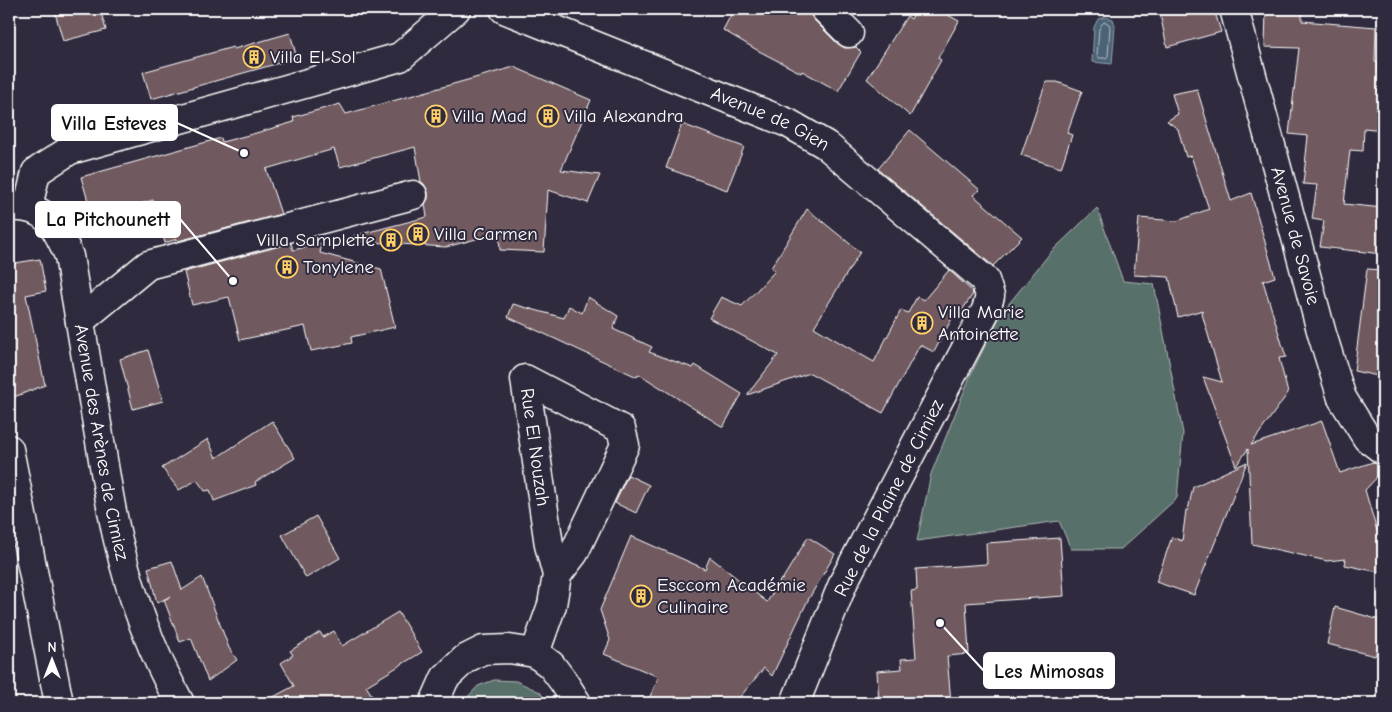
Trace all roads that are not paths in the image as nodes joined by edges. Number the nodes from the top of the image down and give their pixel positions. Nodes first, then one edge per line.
1 (456, 9) edge
2 (504, 9) edge
3 (825, 9) edge
4 (1234, 9) edge
5 (849, 33) dead end
6 (413, 195) dead end
7 (19, 207) edge
8 (990, 296) joint
9 (80, 321) junction
10 (9, 449) edge
11 (1383, 450) edge
12 (557, 575) junction
13 (535, 653) junction
14 (60, 703) edge
15 (180, 703) edge
16 (434, 703) edge
17 (577, 703) edge
18 (795, 703) edge

1 - 7 street
2 - 8 street, Avenue de Gien
3 - 5 street
4 - 11 street, Avenue de Savoie
6 - 9 street
7 - 9 street, Avenue des Arènes de Cimiez
8 - 18 street, Rue de la Plaine de Cimiez
9 - 15 street, Avenue des Arènes de Cimiez
10 - 14 street
12 - 12 street, Rue El Nouzah
12 - 13 street, Rue El Nouzah
13 - 16 street
13 - 17 street

